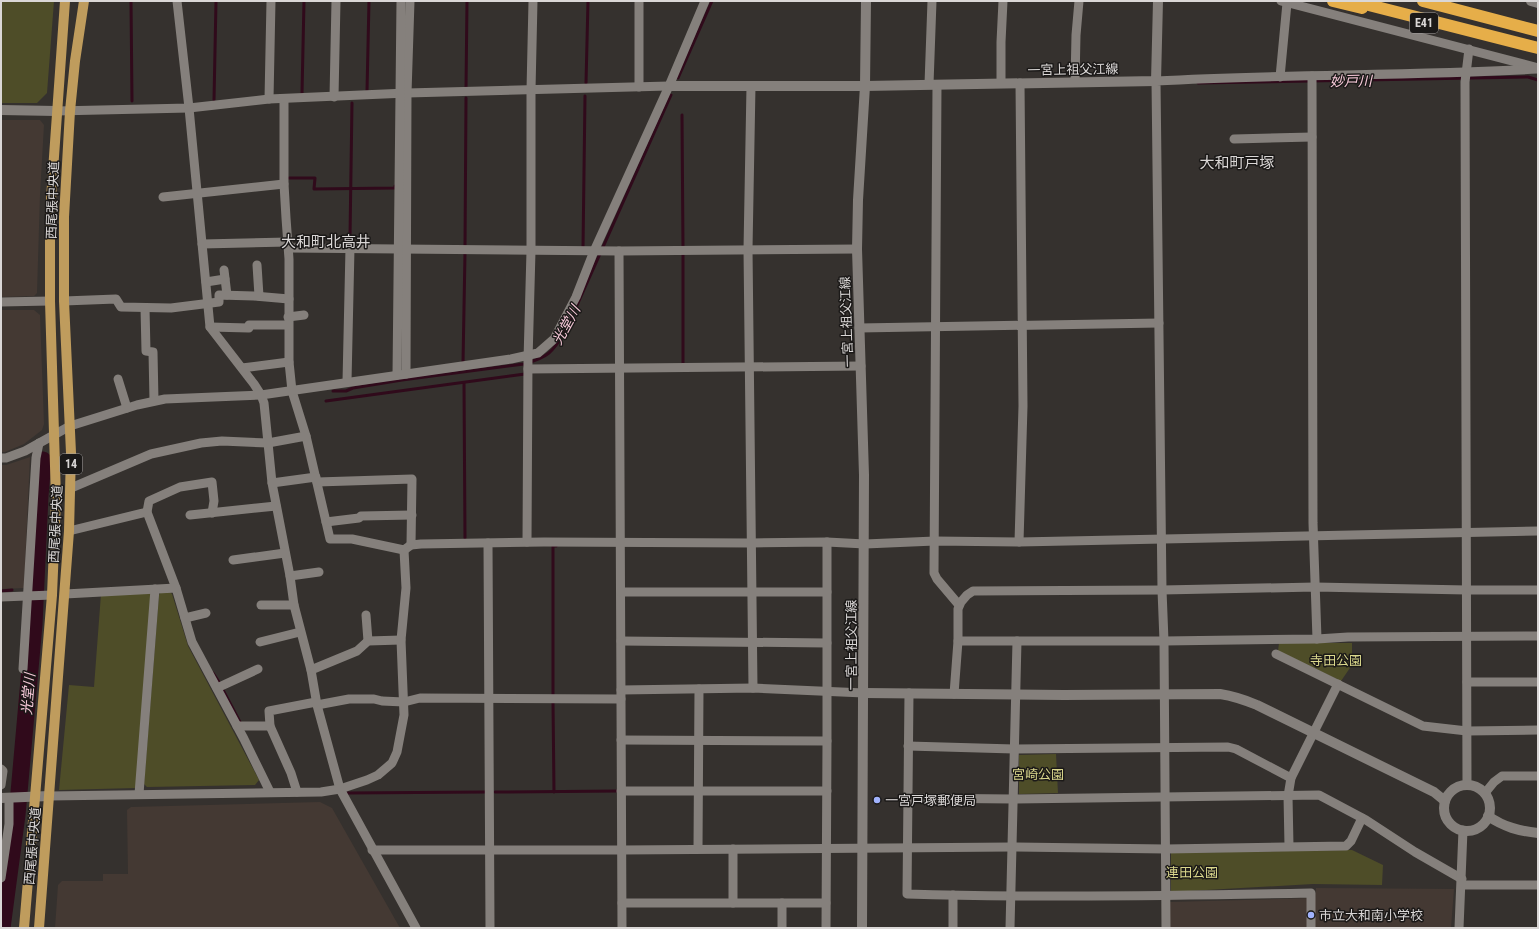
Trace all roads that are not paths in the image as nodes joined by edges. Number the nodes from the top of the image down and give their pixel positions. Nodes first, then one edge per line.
1 (64, 1) edge
2 (84, 1) edge
3 (176, 1) edge
4 (270, 1) edge
5 (336, 1) edge
6 (402, 1) edge
7 (410, 1) edge
8 (533, 1) edge
9 (639, 1) edge
10 (705, 1) edge
11 (866, 1) edge
12 (932, 1) edge
13 (1003, 1) edge
14 (1079, 1) edge
15 (1158, 1) edge
16 (1333, 1) edge
17 (1353, 1) edge
18 (1423, 1) edge
19 (1432, 1) edge
20 (1284, 2) edge
21 (1518, 26) junction
22 (1538, 31) edge
23 (1515, 42) junction
24 (1538, 48) edge
25 (1469, 49) junction
26 (1538, 69) edge
27 (1280, 76) junction
28 (1465, 77) junction
29 (1312, 80) junction
30 (1156, 81) junction
31 (1075, 82) junction
32 (1001, 83) junction
33 (1020, 83) junction
34 (933, 85) junction
35 (669, 86) junction
36 (751, 86) junction
37 (865, 86) junction
38 (639, 87) junction
39 (531, 90) junction
40 (403, 94) junction
41 (334, 96) junction
42 (284, 98) junction
43 (269, 99) junction
44 (189, 108) junction
45 (1, 110) edge
46 (56, 111) junction
47 (70, 111) junction
48 (1312, 137) junction
49 (1234, 139) dead end
50 (284, 184) junction
51 (197, 193) junction
52 (163, 197) dead end
53 (202, 244) junction
54 (289, 245) junction
55 (350, 248) junction
56 (402, 248) junction
57 (748, 249) junction
58 (857, 249) junction
59 (531, 250) junction
60 (598, 251) junction
61 (619, 251) junction
62 (257, 265) dead end
63 (206, 282) junction
64 (227, 295) junction
65 (259, 296) junction
66 (288, 299) junction
67 (64, 301) junction
68 (1, 302) edge
69 (50, 302) junction
70 (208, 303) junction
71 (145, 308) junction
72 (304, 315) dead end
73 (288, 321) junction
74 (1159, 322) junction
75 (1022, 325) junction
76 (210, 327) junction
77 (936, 327) junction
78 (859, 328) junction
79 (289, 362) junction
80 (528, 363) junction
81 (749, 366) junction
82 (861, 366) junction
83 (242, 368) junction
84 (619, 368) junction
85 (401, 375) junction
86 (118, 379) dead end
87 (347, 382) junction
88 (292, 391) junction
89 (261, 395) junction
90 (154, 401) junction
91 (127, 408) junction
92 (70, 426) junction
93 (54, 433) junction
94 (306, 436) junction
95 (268, 442) junction
96 (38, 443) junction
97 (1, 458) edge
98 (317, 480) junction
99 (272, 483) junction
100 (71, 488) junction
101 (276, 506) junction
102 (148, 512) junction
103 (212, 513) junction
104 (190, 515) dead end
105 (412, 515) junction
106 (326, 522) junction
107 (69, 531) junction
108 (1538, 531) edge
109 (1466, 533) junction
110 (1314, 536) junction
111 (1161, 539) junction
112 (935, 541) junction
113 (527, 542) junction
114 (620, 542) junction
115 (826, 542) junction
116 (1019, 542) junction
117 (488, 543) junction
118 (751, 543) junction
119 (865, 544) junction
120 (408, 548) junction
121 (285, 553) junction
122 (233, 560) dead end
123 (319, 572) dead end
124 (290, 576) junction
125 (1315, 587) junction
126 (176, 588) junction
127 (155, 589) junction
128 (1162, 590) junction
129 (1467, 590) junction
130 (1538, 590) edge
131 (621, 592) junction
132 (752, 592) junction
133 (826, 592) junction
134 (65, 594) junction
135 (47, 595) junction
136 (30, 596) junction
137 (1, 597) edge
138 (261, 605) dead end
139 (294, 605) junction
140 (959, 605) junction
141 (206, 613) dead end
142 (366, 615) dead end
143 (185, 618) junction
144 (300, 632) junction
145 (1538, 636) edge
146 (1467, 637) junction
147 (1316, 639) junction
148 (401, 640) junction
149 (368, 641) junction
150 (958, 641) junction
151 (1017, 641) junction
152 (1164, 641) junction
153 (260, 642) dead end
154 (621, 642) junction
155 (752, 642) junction
156 (827, 643) junction
157 (1276, 654) dead end
158 (23, 669) dead end
159 (258, 669) dead end
160 (311, 670) junction
161 (1467, 682) junction
162 (1538, 682) edge
163 (1338, 684) junction
164 (217, 688) junction
165 (753, 688) junction
166 (699, 689) junction
167 (827, 691) junction
168 (864, 693) junction
169 (909, 693) junction
170 (621, 694) junction
171 (954, 694) junction
172 (1164, 694) junction
173 (1015, 695) junction
174 (490, 699) junction
175 (404, 702) junction
176 (317, 704) junction
177 (237, 726) junction
178 (270, 726) junction
179 (1538, 730) edge
180 (1467, 731) junction
181 (1314, 733) junction
182 (621, 740) junction
183 (698, 740) junction
184 (827, 741) junction
185 (908, 746) junction
186 (1165, 748) junction
187 (1014, 749) junction
188 (1, 769) edge
189 (1538, 776) edge
190 (1291, 778) junction
191 (1, 785) edge
192 (1467, 785) junction
193 (340, 789) junction
194 (621, 790) junction
195 (698, 791) junction
196 (827, 791) junction
197 (270, 792) junction
198 (297, 792) junction
199 (1485, 793) junction
200 (139, 794) junction
201 (49, 796) junction
202 (1288, 796) junction
203 (35, 797) junction
204 (7, 798) edge
205 (908, 798) junction
206 (1166, 798) junction
207 (1013, 799) junction
208 (1445, 801) junction
209 (1488, 816) junction
210 (1362, 818) junction
211 (1463, 830) junction
212 (1538, 833) edge
213 (1289, 846) junction
214 (1012, 847) junction
215 (826, 848) junction
216 (907, 848) junction
217 (698, 849) junction
218 (733, 849) junction
219 (863, 849) junction
220 (1166, 849) junction
221 (372, 850) junction
222 (489, 850) junction
223 (622, 850) junction
224 (1, 878) edge
225 (1462, 882) junction
226 (1538, 885) edge
227 (953, 895) junction
228 (1011, 896) junction
229 (1165, 896) junction
230 (622, 903) junction
231 (733, 903) junction
232 (782, 903) junction
233 (826, 903) junction
234 (24, 928) edge
235 (38, 928) edge
236 (416, 928) edge
237 (490, 928) edge
238 (622, 928) edge
239 (782, 928) edge
240 (826, 928) edge
241 (862, 928) edge
242 (953, 928) edge
243 (1010, 928) edge
244 (1166, 928) edge
245 (1311, 928) edge
246 (1459, 928) edge

1 - 46 main road, 西尾張中央道 / 14
2 - 47 main road, 西尾張中央道 / 14
3 - 44 street
4 - 43 street
5 - 41 street
6 - 40 street
7 - 40 street
8 - 39 street
9 - 38 street
10 - 35 street
11 - 37 main road
12 - 34 street
13 - 32 street
14 - 31 street
15 - 30 main road
16 - 23 highway, E41
17 - 23 highway
18 - 21 highway
19 - 21 highway
20 - 25 street
20 - 27 street
21 - 22 highway
23 - 24 highway
25 - 26 street
25 - 28 street
26 - 28 street
27 - 29 street
27 - 30 street
28 - 29 street
28 - 109 street
29 - 48 street
30 - 31 main road, 一宮上祖父江線
30 - 74 street
31 - 33 main road, 一宮上祖父江線
32 - 33 main road, 一宮上祖父江線
32 - 34 main road, 一宮上祖父江線
33 - 75 street
34 - 37 main road, 一宮上祖父江線
34 - 77 street
35 - 36 main road
35 - 38 street
35 - 60 street
36 - 37 main road
36 - 57 street
37 - 58 main road, 一宮上祖父江線
38 - 39 street
39 - 40 street
39 - 59 street
40 - 41 street
40 - 56 street
41 - 42 street
42 - 43 street
42 - 50 street
43 - 44 street
44 - 47 street
44 - 51 street
45 - 46 main road
46 - 47 street
46 - 69 main road, 西尾張中央道 / 14
47 - 67 main road, 西尾張中央道 / 14
48 - 49 street
48 - 110 street
50 - 51 street
50 - 54 street
51 - 52 street
51 - 53 street
53 - 54 street
53 - 63 street
54 - 55 street
54 - 66 street
55 - 56 street
55 - 87 street
56 - 59 street
56 - 85 street
57 - 58 street
57 - 61 street
57 - 81 street
58 - 78 main road, 一宮上祖父江線
59 - 60 street
59 - 80 street
60 - 61 street
60 - 80 street
61 - 84 street
62 - 65 street
63 - 64 street
63 - 70 street
64 - 65 street
64 - 70 street
65 - 66 street
66 - 73 street
67 - 71 street
67 - 92 main road, 西尾張中央道 / 14
68 - 69 street
69 - 93 main road, 西尾張中央道 / 14
70 - 71 street
70 - 76 street
71 - 90 street
72 - 73 street
73 - 76 street
73 - 79 street
74 - 75 street
74 - 111 street
75 - 77 street
75 - 116 street
76 - 83 street
77 - 78 street
77 - 112 street
78 - 82 main road, 一宮上祖父江線
79 - 83 street
79 - 88 street
80 - 84 street
80 - 85 street
80 - 113 street
81 - 82 street
81 - 84 street
81 - 118 street
82 - 119 main road, 一宮上祖父江線
83 - 89 street
84 - 114 street
85 - 87 street
86 - 91 street
87 - 88 street
88 - 89 street
88 - 94 street
89 - 90 street
89 - 95 street
90 - 91 street
91 - 92 street
92 - 93 street
92 - 100 main road, 西尾張中央道 / 14
93 - 96 street
93 - 135 main road, 西尾張中央道 / 14
94 - 95 street
94 - 98 street
95 - 99 street
95 - 100 street
96 - 97 street
96 - 136 street
98 - 99 street
98 - 105 street
98 - 106 street
99 - 101 street
100 - 107 main road, 西尾張中央道 / 14
101 - 103 street
101 - 121 street
102 - 103 street
102 - 107 street
102 - 126 street
103 - 104 street
105 - 106 street
105 - 120 street
106 - 120 street
107 - 134 main road, 西尾張中央道 / 14
108 - 109 street
109 - 110 street
109 - 129 street
110 - 111 street
110 - 125 street
111 - 116 street
111 - 128 street
112 - 116 street
112 - 119 street
112 - 140 street
113 - 114 street
113 - 117 street
114 - 118 street
114 - 131 street
115 - 118 street
115 - 119 street
115 - 133 street
117 - 120 street
117 - 174 street
118 - 132 street
119 - 168 main road, 一宮上祖父江線
120 - 148 street
121 - 122 street
121 - 124 street
123 - 124 street
124 - 139 street
125 - 128 street
125 - 129 street
125 - 147 street
126 - 127 street
126 - 143 street
127 - 134 street
127 - 200 street
128 - 140 street
128 - 152 street
129 - 130 street
129 - 146 street
131 - 132 street
131 - 154 street
132 - 133 street
132 - 155 street
133 - 156 street
134 - 201 main road, 西尾張中央道 / 14
135 - 136 street
135 - 203 main road, 西尾張中央道 / 14
136 - 137 street
136 - 158 street
138 - 139 street
139 - 144 street
140 - 150 street
141 - 143 street
142 - 149 street
143 - 164 street
144 - 153 street
144 - 160 street
145 - 146 street
146 - 147 street
146 - 161 street
147 - 152 street
148 - 149 street
148 - 175 street
149 - 160 street
150 - 151 street
150 - 171 street
151 - 152 street
151 - 173 street
152 - 172 street
154 - 155 street
154 - 170 street
155 - 156 street
155 - 165 street
156 - 167 street
157 - 163 street
159 - 164 street
160 - 176 street
161 - 162 street
161 - 180 street
163 - 180 street
163 - 181 street
164 - 177 street
165 - 166 street
165 - 167 street
166 - 170 street
166 - 183 street
167 - 168 street
167 - 184 street
168 - 169 main road
168 - 219 main road, 一宮上祖父江線
169 - 171 main road
169 - 185 street
170 - 174 street
170 - 182 street
171 - 173 main road
172 - 173 main road
172 - 181 main road
172 - 186 street
173 - 187 street
174 - 175 street
174 - 222 street
175 - 176 street
175 - 193 street
176 - 178 street
176 - 193 street
177 - 178 street
177 - 197 street
178 - 198 street
179 - 180 street
180 - 192 street
181 - 190 street
181 - 208 main road
182 - 183 street
182 - 194 street
183 - 184 street
183 - 195 street
184 - 196 street
185 - 187 street
185 - 205 street
186 - 187 street
186 - 190 street
186 - 206 street
187 - 207 street
188 - 191 street
189 - 199 street
190 - 202 street
192 - 199 main road
192 - 208 main road
193 - 198 street
193 - 221 street
194 - 195 street
194 - 223 street
195 - 196 street
195 - 217 street
196 - 215 street
197 - 198 street
197 - 200 street
199 - 209 main road
200 - 201 street
201 - 203 main road
201 - 235 main road, 西尾張中央道 / 14
202 - 206 street
202 - 210 street
202 - 213 street
203 - 204 main road
203 - 234 main road, 西尾張中央道 / 14
204 - 224 street
205 - 207 street
205 - 216 street
206 - 207 street
206 - 220 street
207 - 214 street
208 - 211 main road
209 - 211 main road
209 - 212 main road
210 - 213 street
210 - 225 street
211 - 225 street
213 - 220 street
214 - 216 street
214 - 220 street
214 - 228 street
215 - 218 street
215 - 219 street
215 - 233 street
216 - 219 street
216 - 227 street
217 - 218 street
217 - 223 street
218 - 231 street
219 - 241 main road, 一宮上祖父江線
220 - 229 street
221 - 222 street
221 - 236 street
222 - 223 street
222 - 237 street
223 - 230 street
225 - 226 street
225 - 246 street
227 - 228 street
227 - 242 street
228 - 229 street
228 - 243 street
229 - 244 street
229 - 245 street
230 - 231 street
230 - 238 street
231 - 232 street
232 - 233 street
232 - 239 street
233 - 240 street

